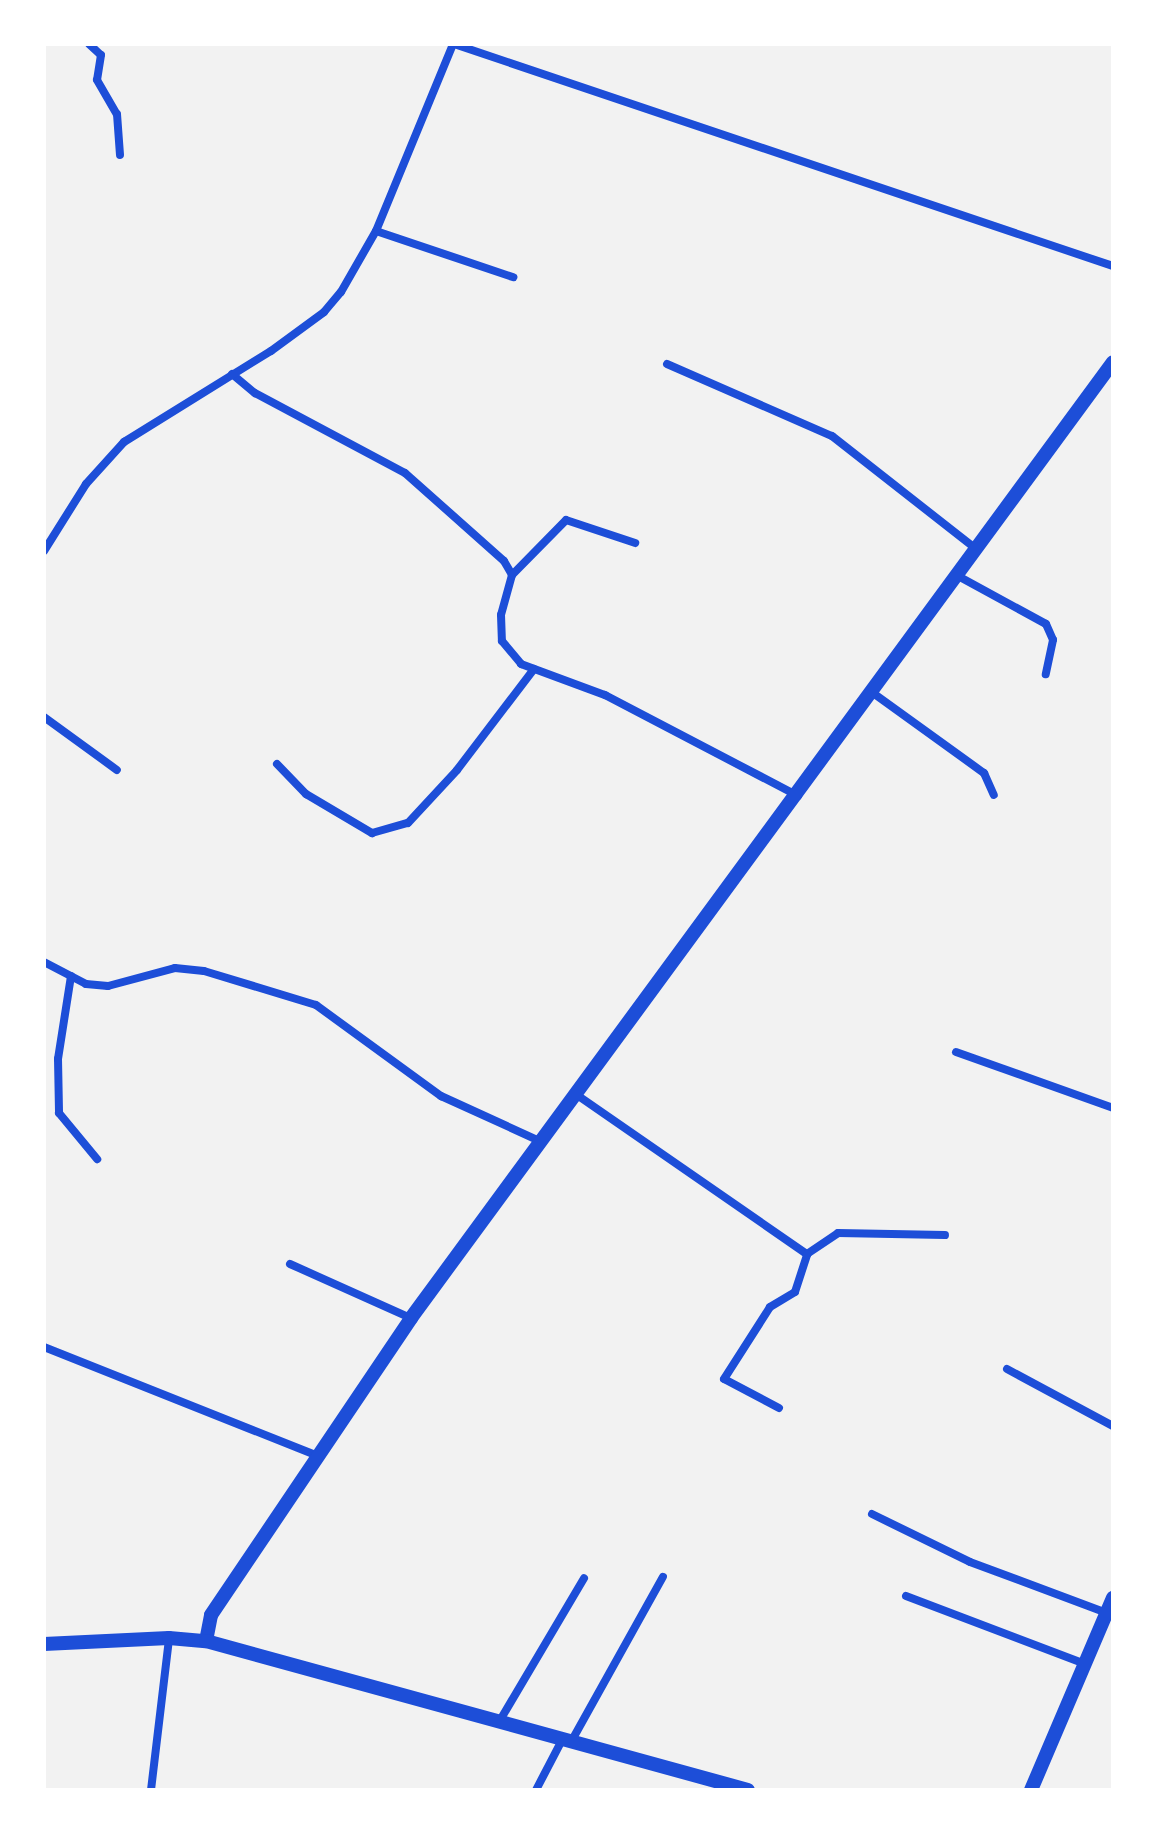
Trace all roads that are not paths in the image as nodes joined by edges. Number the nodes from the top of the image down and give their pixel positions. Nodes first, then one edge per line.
1 (89, 44) edge
2 (453, 44) edge
3 (482, 49) edge
4 (120, 155) dead end
5 (376, 231) junction
6 (1113, 266) edge
7 (513, 277) dead end
8 (667, 364) dead end
9 (1112, 365) edge
10 (232, 374) junction
11 (635, 543) dead end
12 (977, 550) junction
13 (44, 551) edge
14 (512, 575) junction
15 (958, 576) junction
16 (534, 669) junction
17 (1046, 674) dead end
18 (873, 693) junction
19 (44, 717) edge
20 (277, 764) dead end
21 (117, 770) dead end
22 (994, 795) dead end
23 (798, 797) junction
24 (44, 962) edge
25 (71, 976) junction
26 (956, 1052) dead end
27 (577, 1095) junction
28 (1113, 1108) edge
29 (542, 1142) junction
30 (97, 1159) dead end
31 (945, 1235) dead end
32 (807, 1254) junction
33 (290, 1264) dead end
34 (411, 1318) junction
35 (44, 1347) edge
36 (1007, 1369) dead end
37 (779, 1408) dead end
38 (1113, 1426) edge
39 (316, 1455) junction
40 (872, 1514) dead end
41 (663, 1577) dead end
42 (584, 1578) dead end
43 (906, 1596) dead end
44 (1113, 1598) edge
45 (1107, 1613) junction
46 (169, 1638) junction
47 (206, 1641) junction
48 (44, 1644) edge
49 (1085, 1664) junction
50 (499, 1722) junction
51 (566, 1741) junction
52 (722, 1787) edge
53 (151, 1790) edge
54 (536, 1790) edge
55 (748, 1790) edge
56 (1031, 1790) edge

1 - 4 street
2 - 3 street
2 - 5 street
3 - 6 street
5 - 7 street
5 - 10 street
8 - 12 street
9 - 12 street
10 - 13 street
10 - 14 street
11 - 14 street
12 - 15 street
14 - 16 street
15 - 17 street
15 - 18 street
16 - 20 street
16 - 23 street
18 - 22 street
18 - 23 street
19 - 21 street
23 - 27 street
24 - 25 street
25 - 29 street
25 - 30 street
26 - 28 street
27 - 29 street
27 - 32 street
29 - 34 street
31 - 32 street
32 - 37 street
33 - 34 street
34 - 39 street
35 - 39 street
36 - 38 street
39 - 47 street
40 - 45 street
41 - 51 street
42 - 50 street
43 - 49 street
44 - 45 street
45 - 49 street
46 - 47 street
46 - 48 street
46 - 53 street
47 - 50 street
49 - 56 street
50 - 51 street
51 - 52 street
51 - 54 street
52 - 55 street

